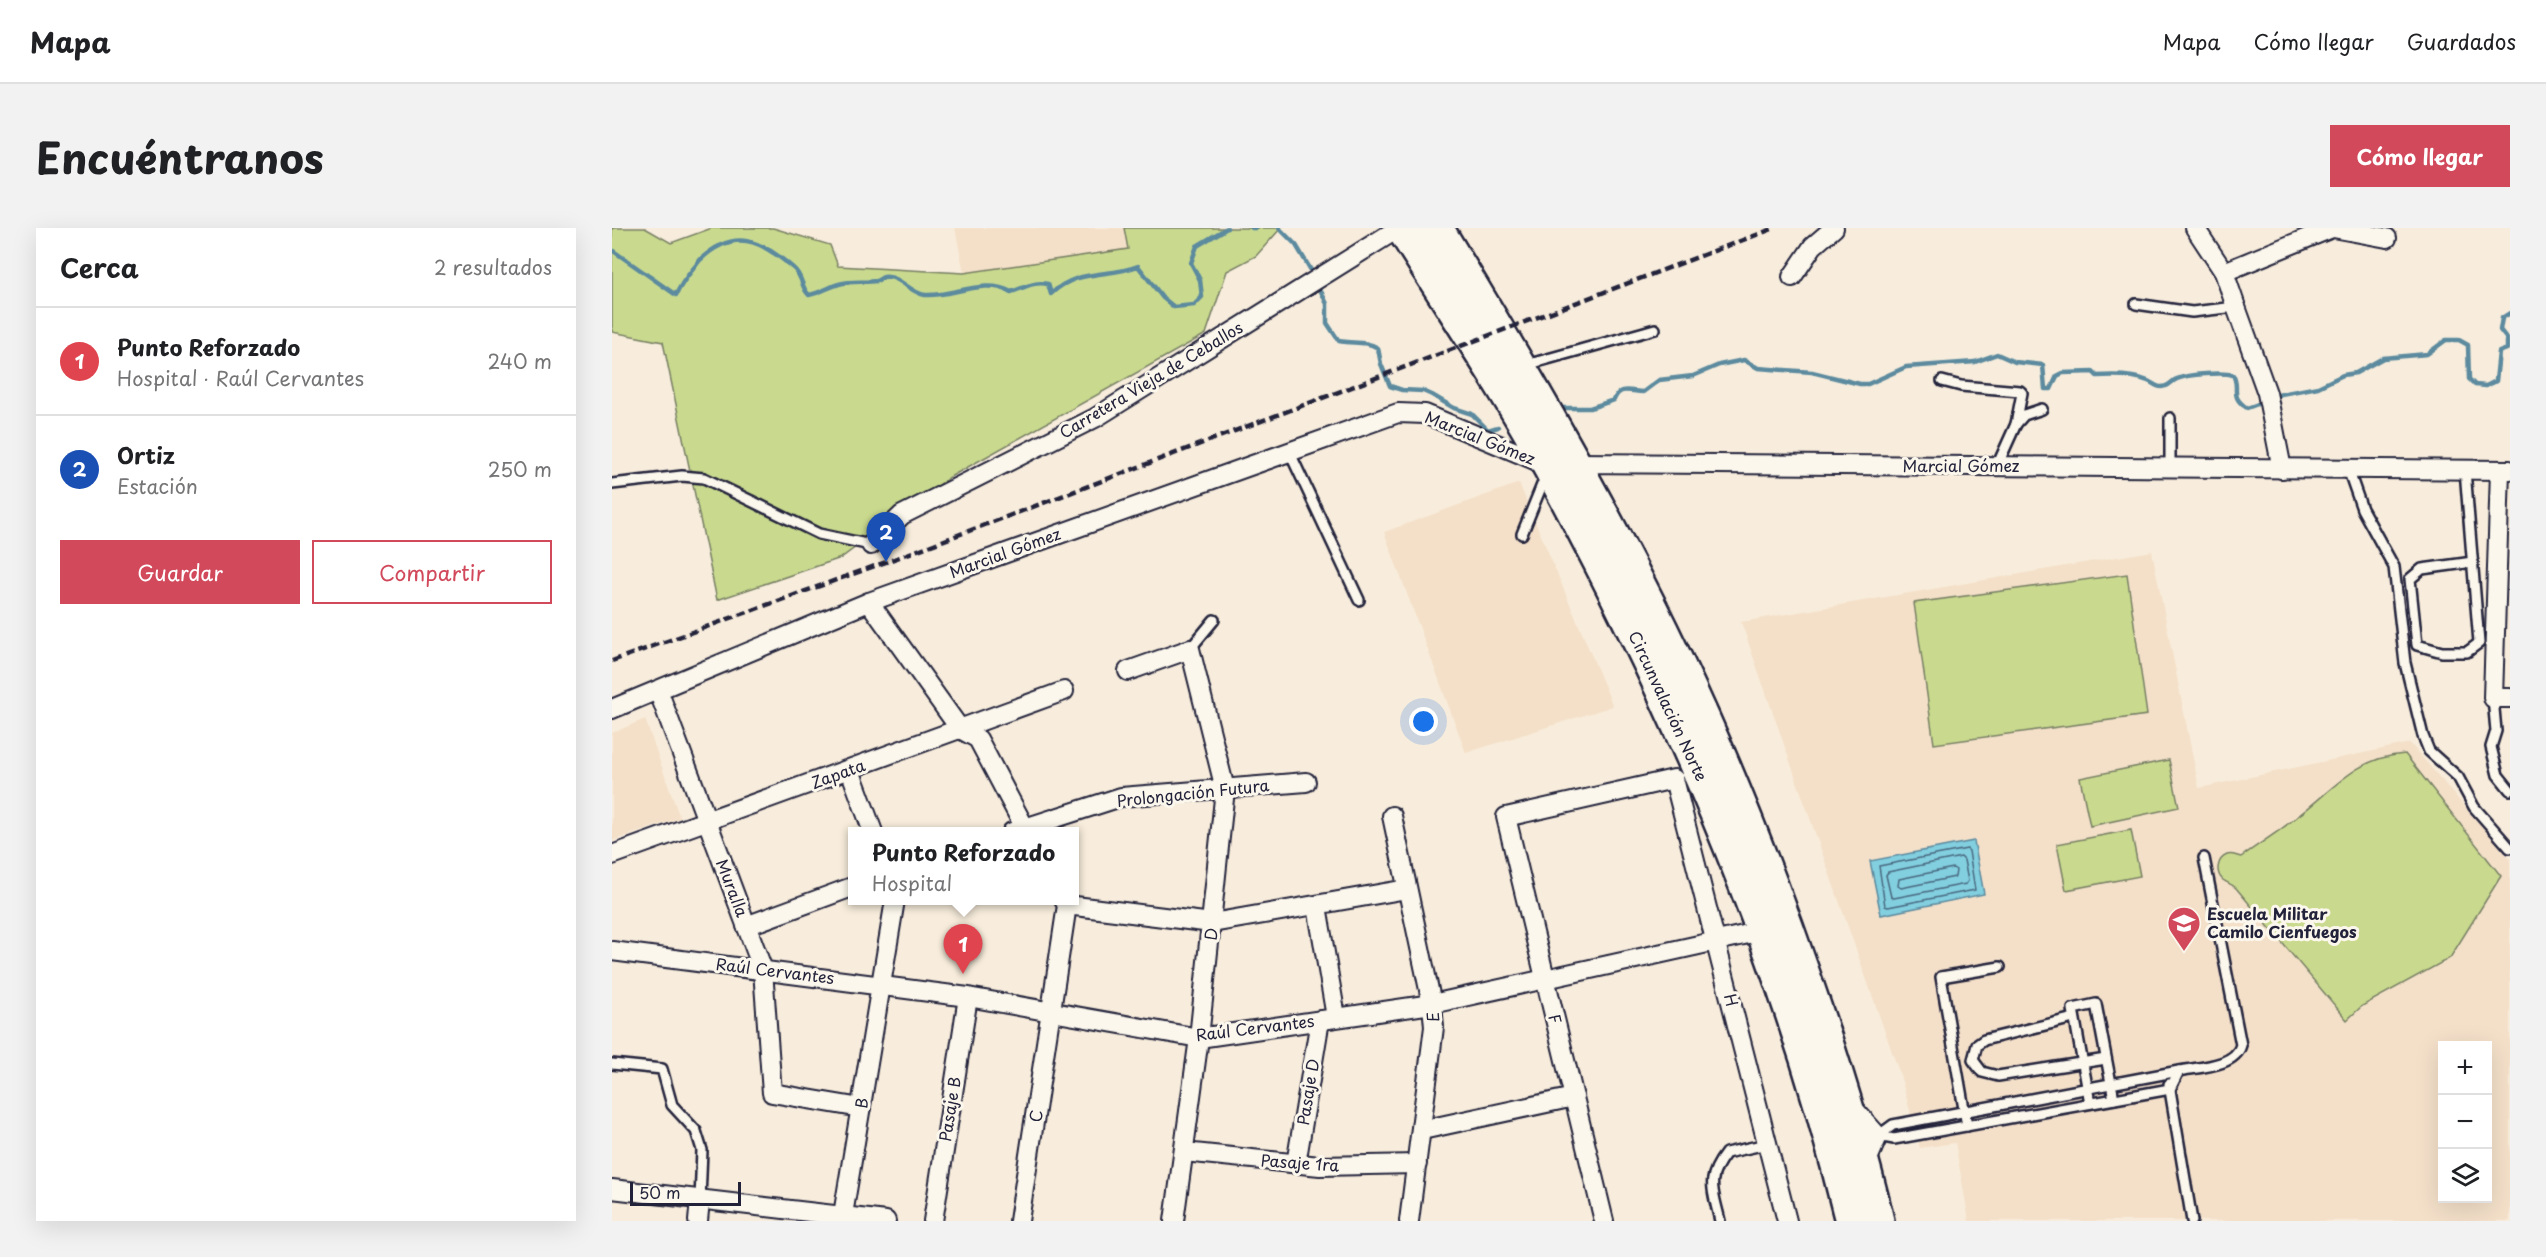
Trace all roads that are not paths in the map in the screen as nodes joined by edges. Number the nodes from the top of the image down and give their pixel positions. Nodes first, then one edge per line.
1 (1401, 228) edge
2 (1436, 228) edge
3 (1834, 228) edge
4 (2195, 228) edge
5 (2332, 228) edge
6 (2387, 238) dead end
7 (2224, 273) junction
8 (1791, 277) dead end
9 (2136, 304) dead end
10 (2236, 307) junction
11 (1655, 329) dead end
12 (1521, 367) junction
13 (1942, 381) dead end
14 (2042, 409) dead end
15 (2170, 418) dead end
16 (2016, 424) junction
17 (1289, 451) junction
18 (1561, 465) junction
19 (1997, 466) junction
20 (2170, 467) junction
21 (2282, 469) junction
22 (2348, 469) junction
23 (2465, 470) junction
24 (2505, 470) edge
25 (612, 484) edge
26 (1522, 534) dead end
27 (871, 545) joint
28 (2473, 562) junction
29 (1359, 600) dead end
30 (869, 602) junction
31 (2503, 609) edge
32 (1215, 620) dead end
33 (1190, 649) junction
34 (1128, 671) dead end
35 (658, 690) junction
36 (1064, 691) dead end
37 (2502, 698) edge
38 (612, 709) edge
39 (960, 729) junction
40 (850, 770) junction
41 (1306, 782) dead end
42 (1225, 789) junction
43 (2510, 790) edge
44 (1392, 816) dead end
45 (1506, 817) joint
46 (706, 820) junction
47 (871, 827) edge
48 (1021, 827) edge
49 (1031, 827) edge
50 (2510, 848) edge
51 (612, 855) edge
52 (2204, 858) dead end
53 (848, 888) edge
54 (1407, 889) junction
55 (894, 905) edge
56 (1065, 905) edge
57 (1079, 905) edge
58 (1317, 906) junction
59 (1212, 923) junction
60 (746, 926) junction
61 (1775, 928) junction
62 (1716, 941) junction
63 (612, 951) edge
64 (2000, 967) dead end
65 (763, 970) junction
66 (1546, 980) junction
67 (881, 985) junction
68 (968, 997) junction
69 (1432, 1004) junction
70 (1052, 1011) junction
71 (2074, 1018) junction
72 (1328, 1019) junction
73 (1199, 1038) junction
74 (2106, 1059) junction
75 (2083, 1063) junction
76 (612, 1064) edge
77 (2179, 1071) junction
78 (2167, 1073) junction
79 (2111, 1083) junction
80 (2087, 1088) junction
81 (2170, 1089) junction
82 (1831, 1095) junction
83 (1574, 1097) junction
84 (2114, 1099) junction
85 (2090, 1103) junction
86 (861, 1108) junction
87 (1964, 1111) junction
88 (1967, 1126) junction
89 (1422, 1130) junction
90 (1878, 1136) junction
91 (1767, 1144) junction
92 (1184, 1152) junction
93 (1296, 1164) junction
94 (1417, 1164) junction
95 (1854, 1175) junction
96 (612, 1189) edge
97 (700, 1200) junction
98 (843, 1218) edge
99 (698, 1221) edge
100 (886, 1221) edge
101 (933, 1221) edge
102 (1019, 1221) edge
103 (1174, 1221) edge
104 (1409, 1221) edge
105 (1604, 1221) edge
106 (1720, 1221) edge
107 (1787, 1221) edge
108 (1852, 1221) edge
109 (1877, 1221) edge
110 (2192, 1221) edge

1 - 18 highway, Circunvalación Norte
1 - 27 street, Carretera Vieja de Ceballos
2 - 12 highway, Circunvalación Norte
3 - 8 street
4 - 7 street
5 - 6 street
5 - 7 street
7 - 10 street
9 - 10 lane
10 - 21 street
11 - 12 lane
12 - 18 highway, Circunvalación Norte
13 - 16 lane
14 - 16 lane
15 - 20 lane
16 - 19 lane
17 - 18 street, Marcial Gómez
17 - 29 lane
17 - 30 street, Marcial Gómez
18 - 19 street, Marcial Gómez
18 - 26 lane
18 - 61 highway, Circunvalación Norte
19 - 20 street, Marcial Gómez
20 - 21 street, Marcial Gómez
21 - 22 street, Marcial Gómez
22 - 23 street, Marcial Gómez
22 - 50 lane
23 - 24 street, Marcial Gómez
23 - 28 lane
24 - 31 street
25 - 27 lane
28 - 28 lane
30 - 35 street, Marcial Gómez
30 - 39 street
31 - 37 street
32 - 33 lane
33 - 34 street
33 - 42 street, D
35 - 38 street, Marcial Gómez
35 - 46 street, Muralla
36 - 39 street, Zapata
37 - 43 lane
39 - 40 street, Zapata
39 - 48 street
40 - 46 street, Zapata
40 - 47 street
41 - 42 street, Prolongación Futura
42 - 49 street, Prolongación Futura
42 - 59 street, D
44 - 54 street, E
45 - 62 street, H
45 - 66 street, F
46 - 51 street, Zapata
46 - 60 street, Muralla
52 - 77 lane
53 - 60 street
54 - 58 street
54 - 69 street, E
55 - 67 street, B
56 - 70 street, C
57 - 59 street
58 - 59 street
58 - 72 street, Pasaje D
59 - 73 street, D
60 - 65 street, Muralla
61 - 62 street, Raúl Cervantes
61 - 82 highway, Circunvalación Norte
62 - 66 street, Raúl Cervantes
62 - 91 street, H
63 - 65 street, Raúl Cervantes
64 - 87 lane
65 - 67 street, Raúl Cervantes
65 - 86 street, Muralla
66 - 69 street, Raúl Cervantes
66 - 83 street, F
67 - 68 street, Raúl Cervantes
67 - 86 street, B
68 - 70 street, Raúl Cervantes
68 - 101 street, Pasaje B
69 - 72 street, Raúl Cervantes
69 - 89 street, E
70 - 73 street, Raúl Cervantes
70 - 102 street, C
71 - 74 lane
71 - 75 lane
71 - 75 lane
72 - 73 street, Raúl Cervantes
72 - 93 street, Pasaje D
73 - 92 street, D
74 - 75 lane
74 - 79 lane
75 - 80 lane
76 - 97 lane
77 - 78 lane
77 - 81 lane
78 - 79 lane
78 - 81 lane
79 - 80 lane
79 - 84 lane
80 - 85 lane
80 - 87 lane
81 - 84 lane
81 - 110 lane
82 - 90 street
82 - 95 highway, Circunvalación Norte
83 - 89 street
83 - 105 street, F
84 - 85 lane
85 - 88 lane
86 - 98 street, B
87 - 88 lane
87 - 90 lane
88 - 90 lane
89 - 94 street, E
90 - 95 street
91 - 106 lane
91 - 107 street, H
92 - 93 street, Pasaje 1ra
92 - 103 street, D
93 - 94 street, Pasaje 1ra
94 - 104 street, E
95 - 108 highway, Circunvalación Norte
95 - 109 highway, Circunvalación Norte
96 - 97 street
97 - 98 street
97 - 99 street
98 - 100 street

